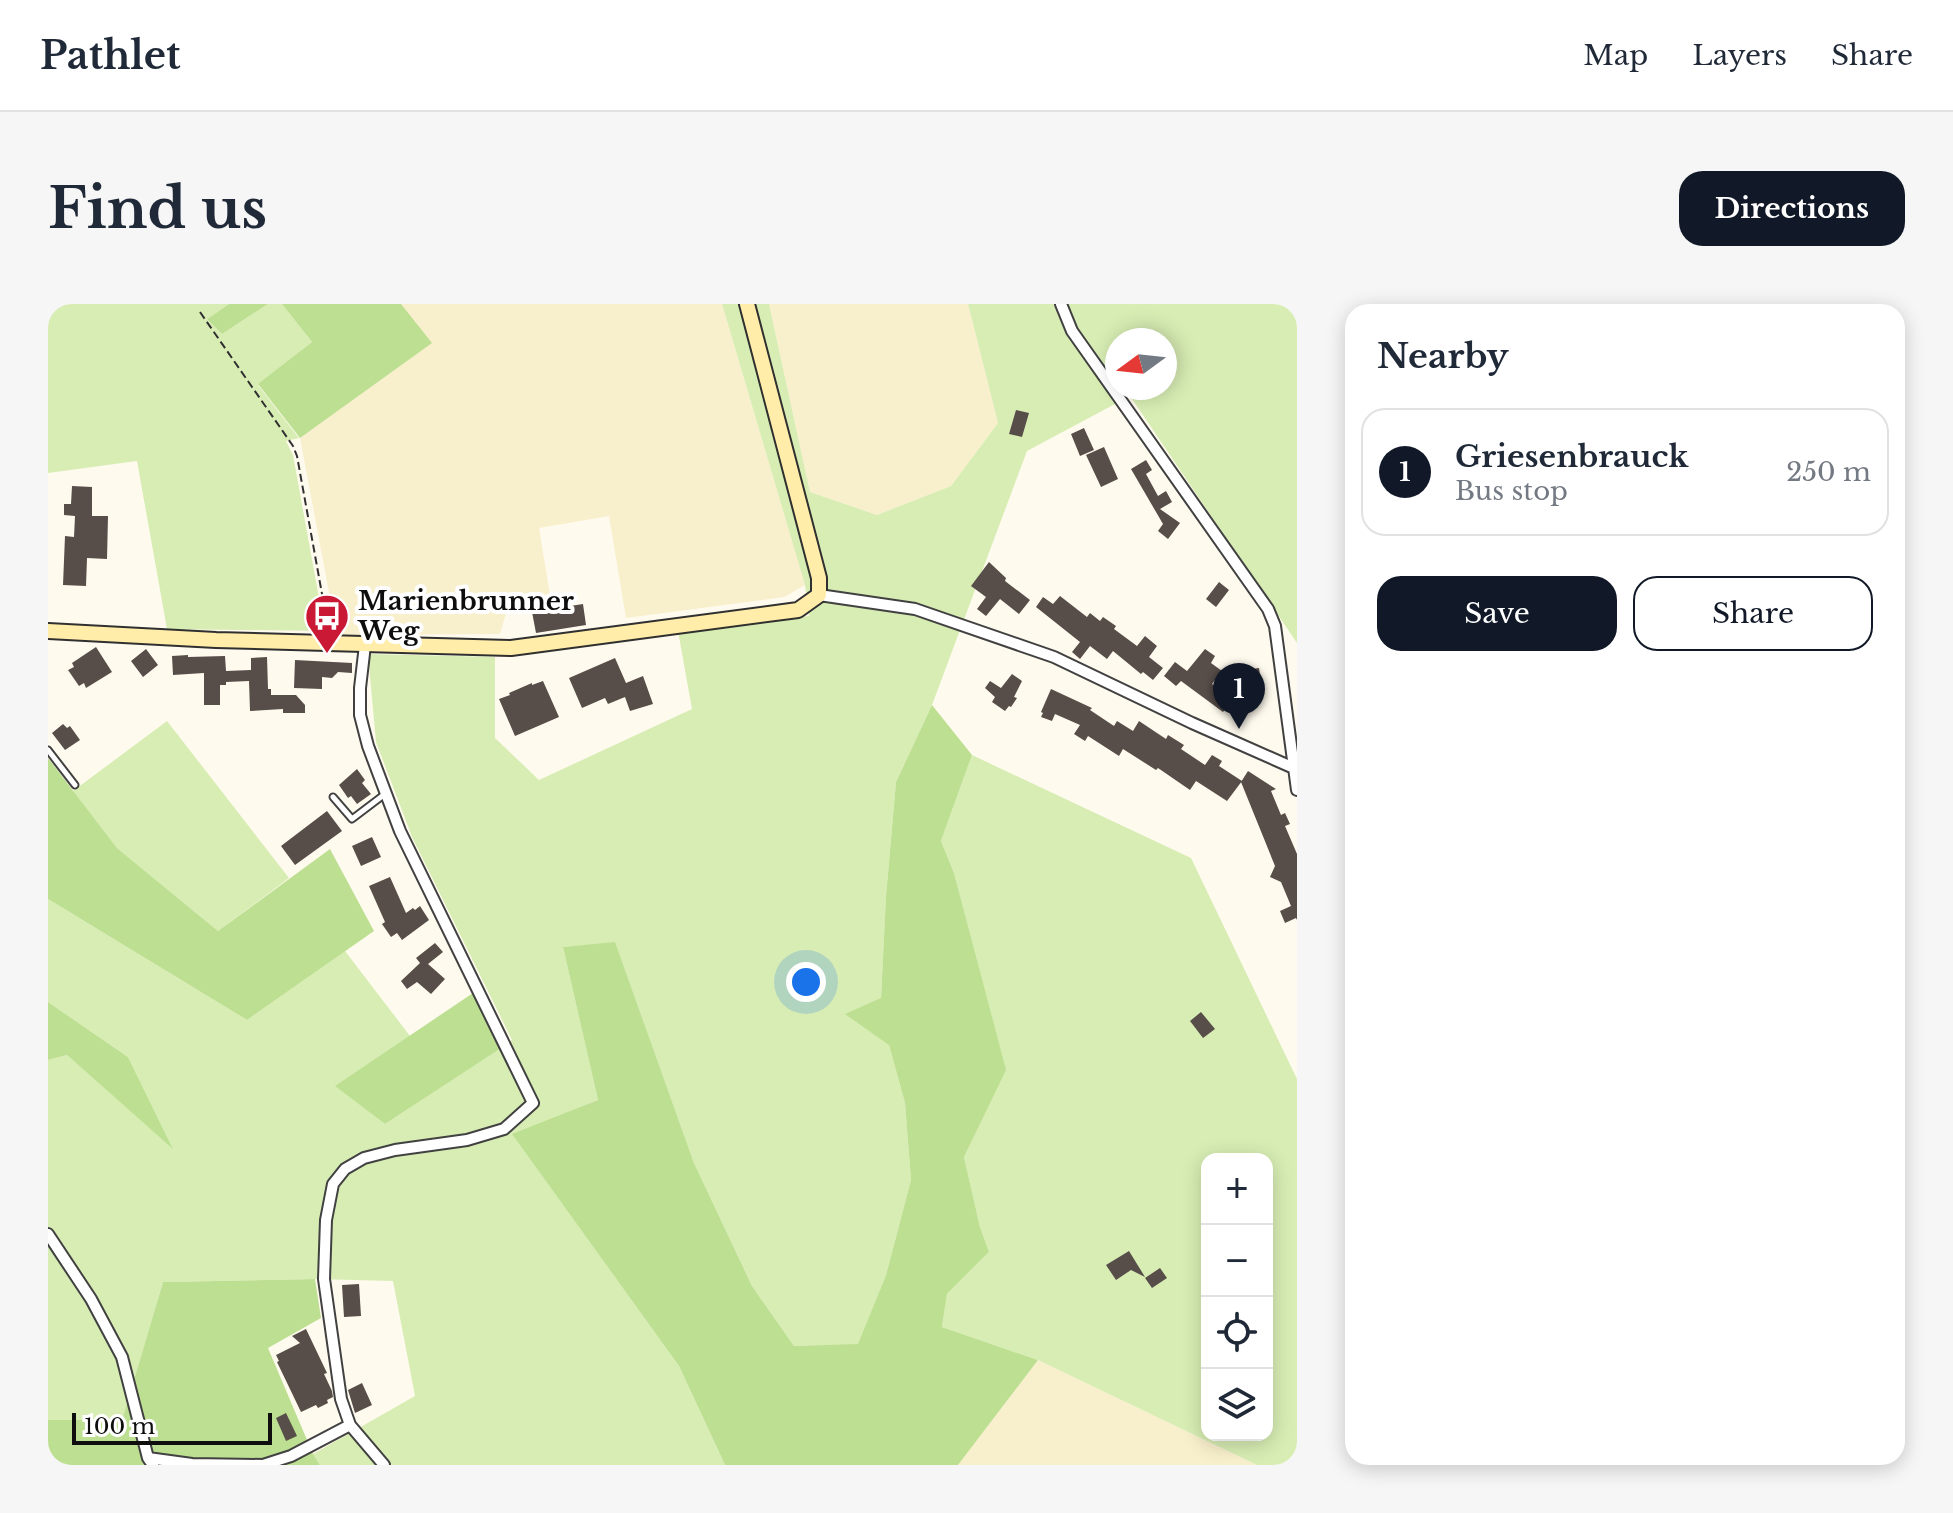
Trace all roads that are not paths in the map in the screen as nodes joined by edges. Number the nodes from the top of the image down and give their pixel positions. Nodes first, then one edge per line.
1 (747, 304) edge
2 (1061, 304) edge
3 (819, 595) junction
4 (48, 631) edge
5 (365, 645) junction
6 (48, 750) edge
7 (1295, 769) edge
8 (75, 785) dead end
9 (1297, 790) edge
10 (386, 793) junction
11 (333, 797) dead end
12 (48, 1234) edge
13 (350, 1425) junction
14 (151, 1461) edge
15 (384, 1465) edge

1 - 3 street
2 - 7 street
3 - 5 street
3 - 7 street
4 - 5 street
5 - 10 street
6 - 8 lane
7 - 9 street
10 - 11 lane
10 - 13 street
12 - 14 street
13 - 14 street
13 - 15 street

